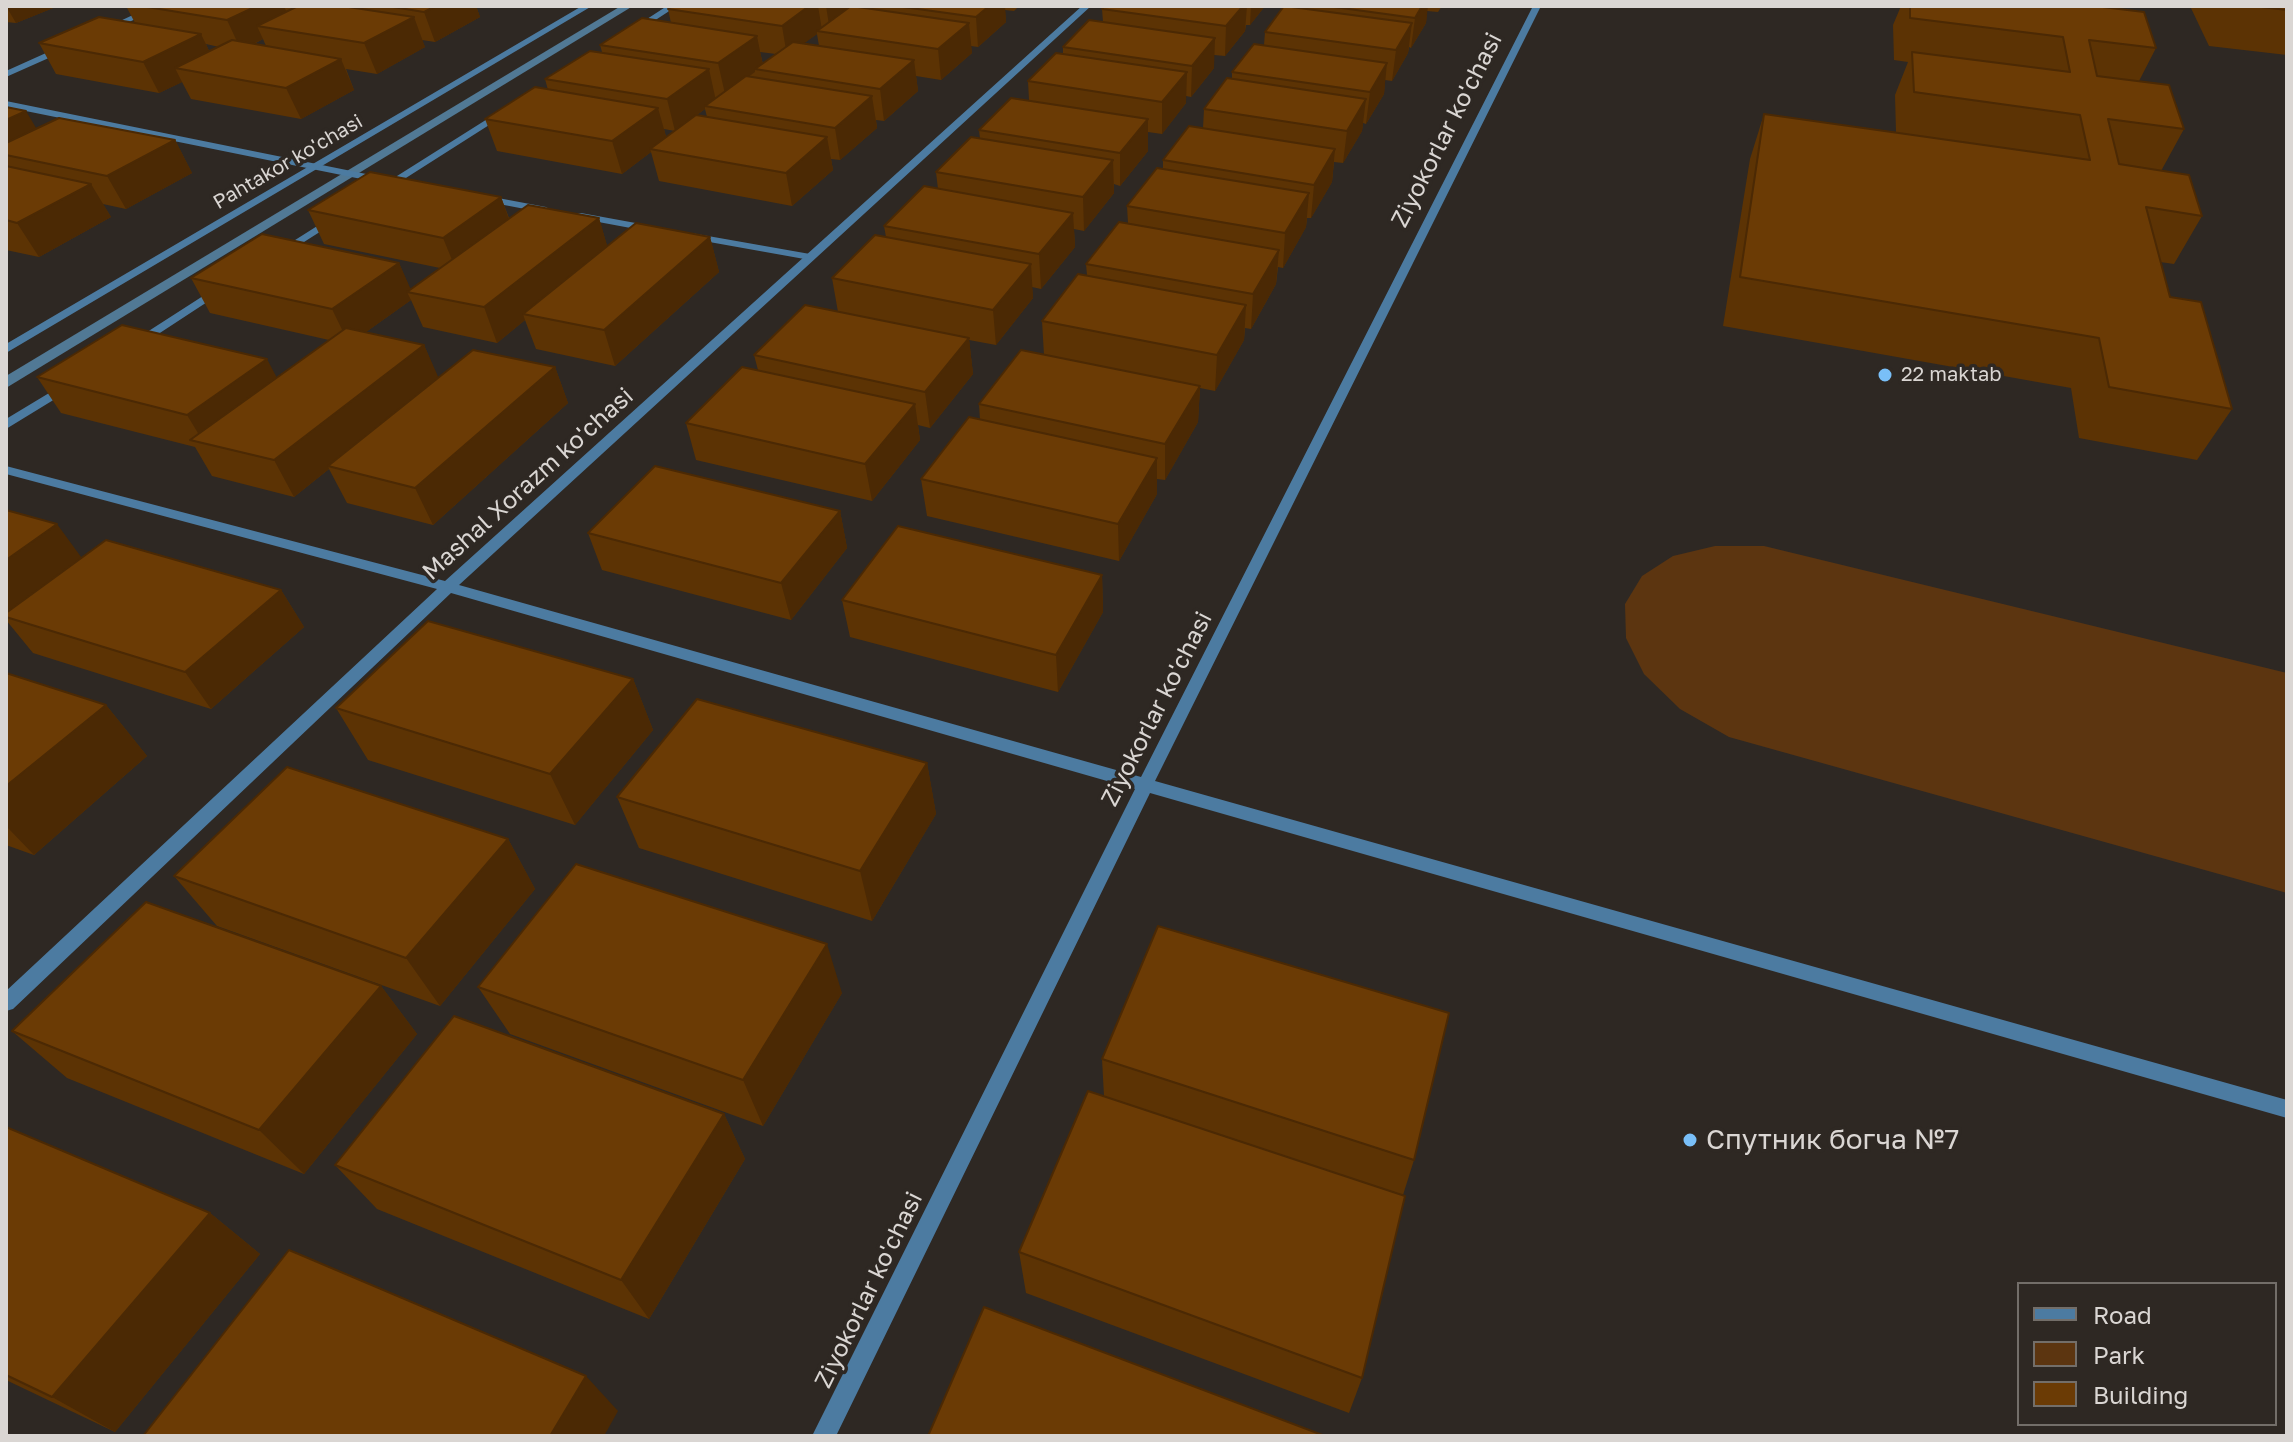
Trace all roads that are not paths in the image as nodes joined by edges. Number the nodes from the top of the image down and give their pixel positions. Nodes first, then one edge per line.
1 (159, 6) edge
2 (588, 6) edge
3 (673, 6) edge
4 (1087, 6) edge
5 (1537, 6) edge
6 (89, 37) edge
7 (619, 39) edge
8 (75, 43) edge
9 (6, 74) edge
10 (6, 104) edge
11 (513, 106) edge
12 (313, 168) junction
13 (407, 185) edge
14 (469, 196) edge
15 (366, 199) edge
16 (339, 215) edge
17 (670, 232) edge
18 (686, 235) edge
19 (273, 257) edge
20 (810, 257) junction
21 (233, 282) edge
22 (6, 349) edge
23 (126, 349) edge
24 (86, 374) edge
25 (6, 425) edge
26 (6, 470) edge
27 (448, 587) junction
28 (1145, 785) junction
29 (6, 1003) edge
30 (2287, 1109) edge
31 (824, 1436) edge

1 - 6 street
2 - 12 street, Pahtakor ko'chasi
3 - 7 street
4 - 20 street, Mashal Xorazm ko'chasi
5 - 28 street, Ziyokorlar ko'chasi
8 - 9 street
10 - 12 street
11 - 15 street
12 - 13 street
12 - 22 street, Pahtakor ko'chasi
14 - 17 street
16 - 19 street
18 - 20 street
20 - 27 street, Mashal Xorazm ko'chasi
21 - 23 street
24 - 25 street
26 - 27 street
27 - 28 street
27 - 29 street, Mashal Xorazm ko'chasi
28 - 30 street
28 - 31 street, Ziyokorlar ko'chasi

